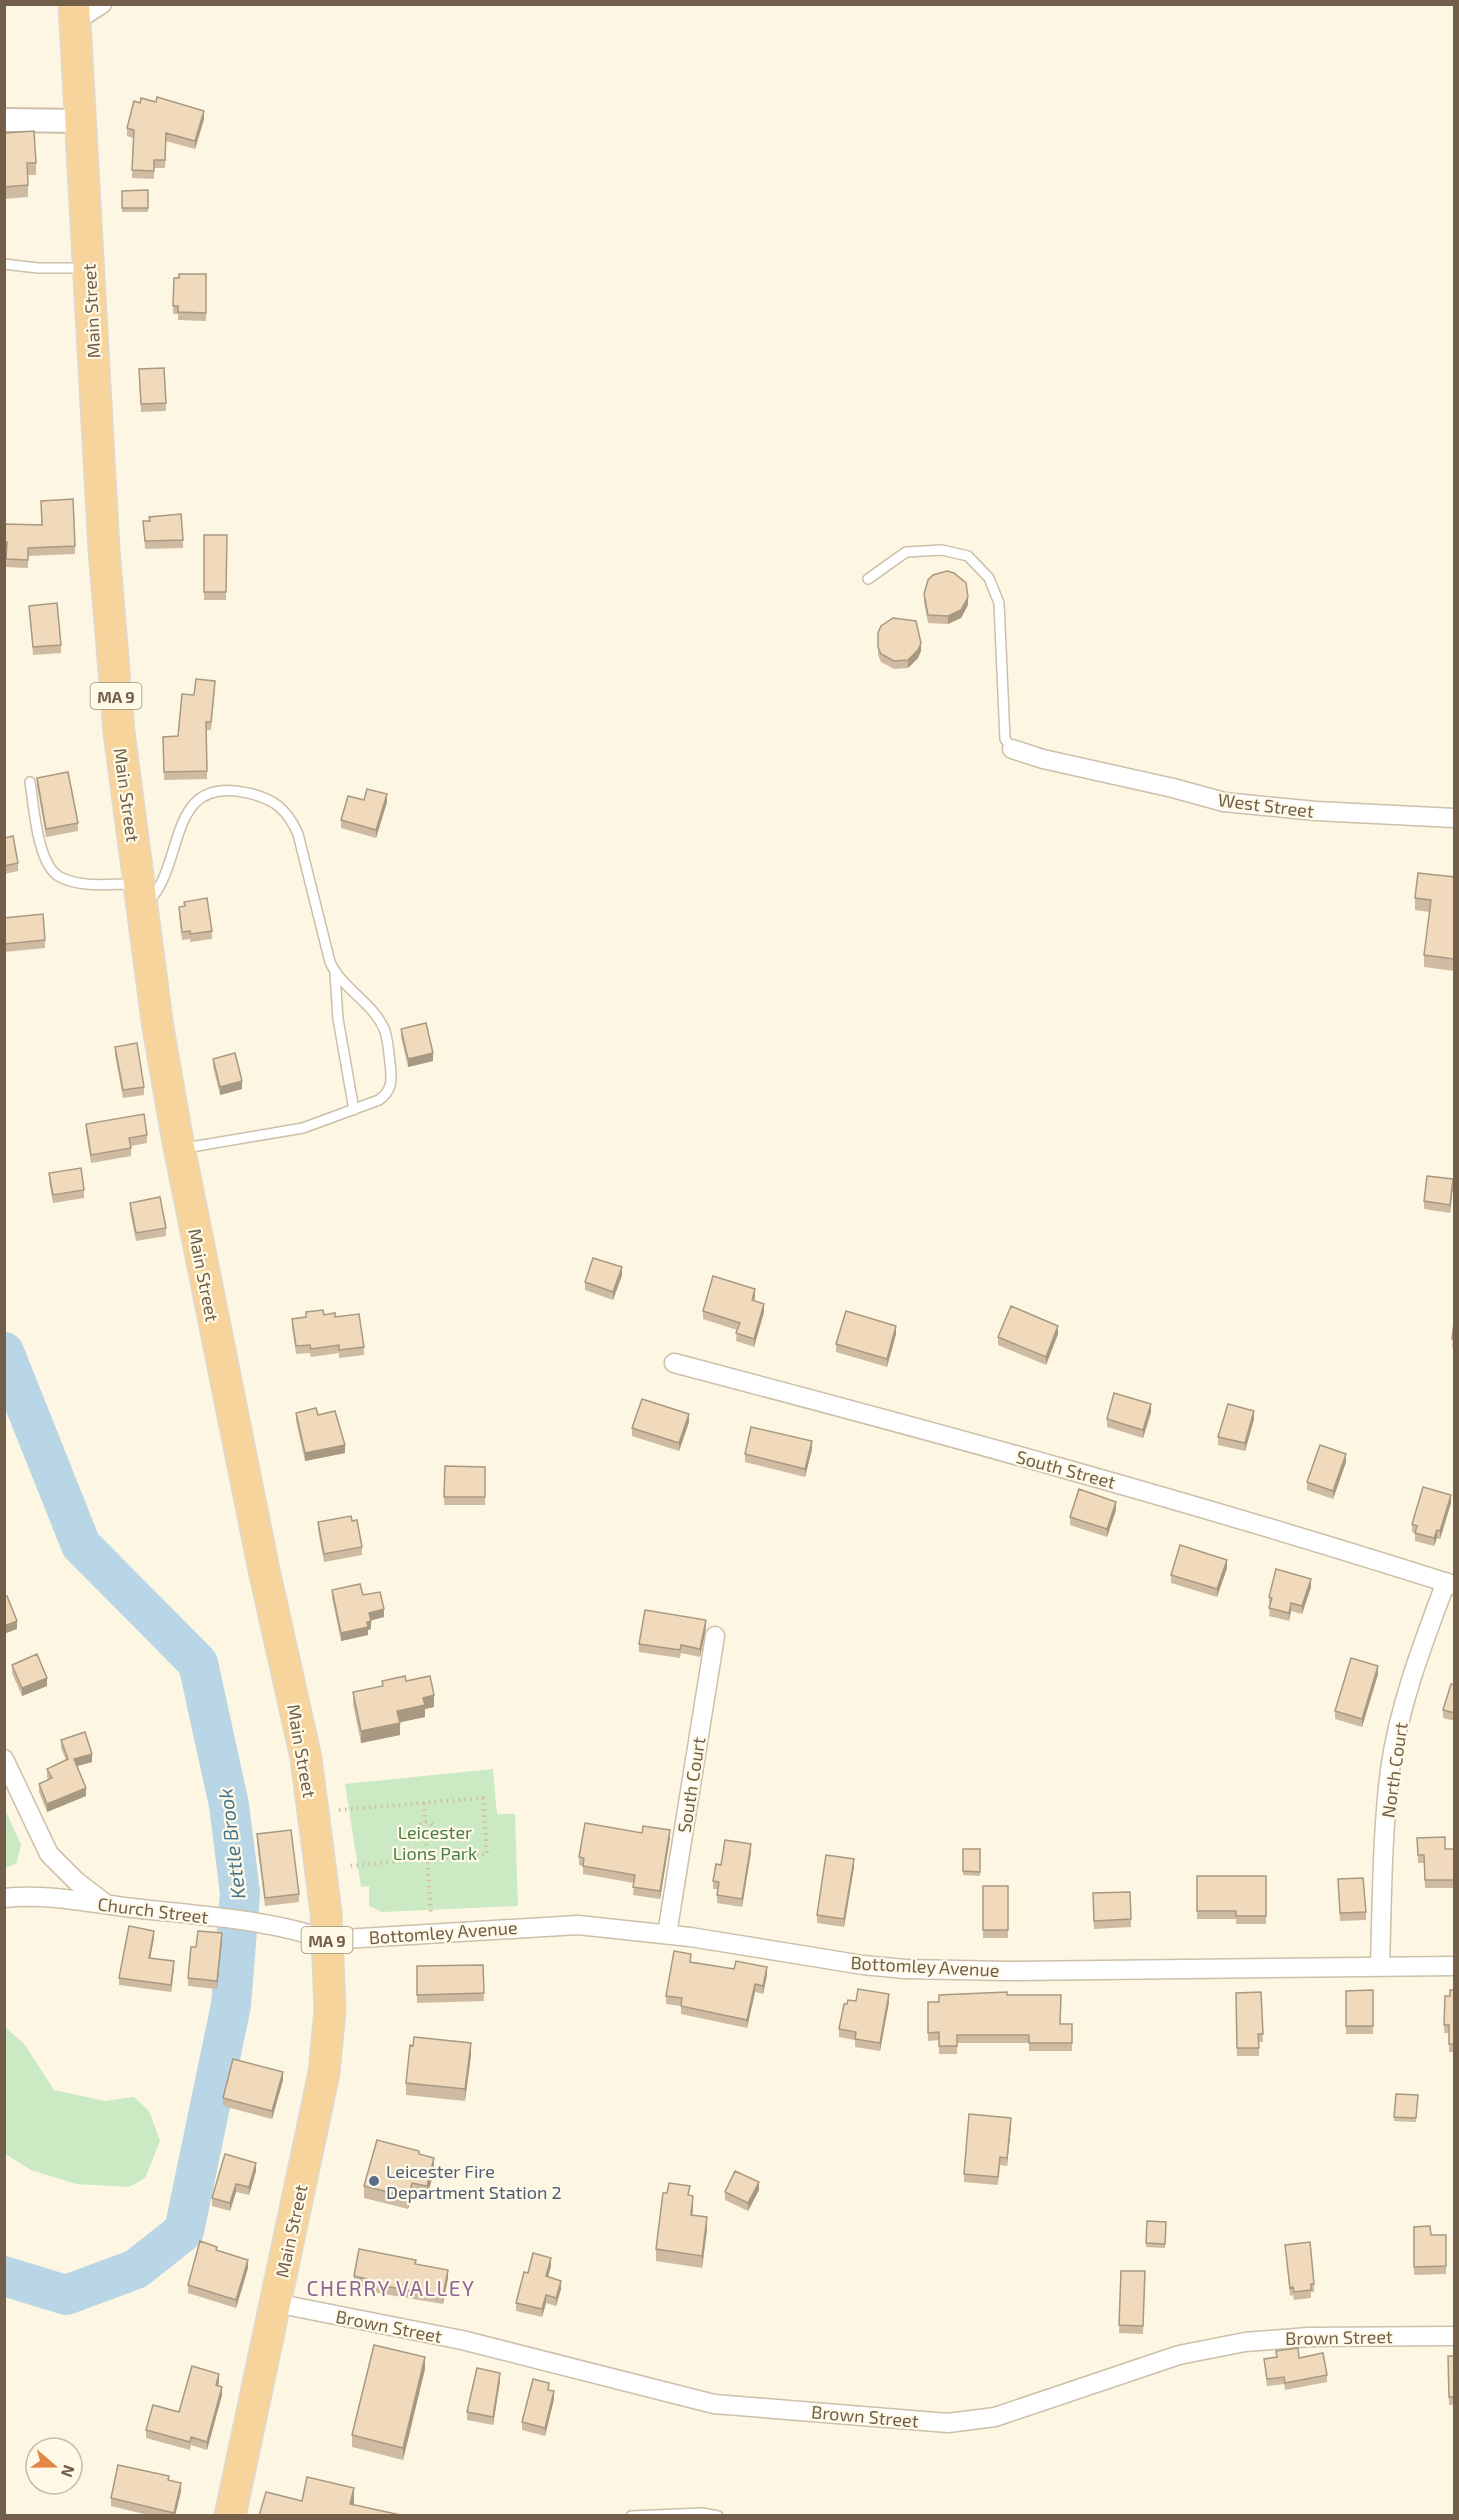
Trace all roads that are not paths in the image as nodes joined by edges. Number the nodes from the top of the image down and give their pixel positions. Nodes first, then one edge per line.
1 (102, 4) edge
2 (75, 13) edge
3 (4, 120) edge
4 (81, 121) junction
5 (4, 264) edge
6 (89, 268) junction
7 (868, 579) dead end
8 (1012, 749) joint
9 (30, 782) dead end
10 (1455, 818) edge
11 (141, 896) junction
12 (335, 974) junction
13 (354, 1110) junction
14 (179, 1149) junction
15 (674, 1363) dead end
16 (1450, 1583) edge
17 (715, 1636) dead end
18 (4, 1759) edge
19 (7, 1897) edge
20 (107, 1905) junction
21 (667, 1934) junction
22 (327, 1940) junction
23 (1380, 1965) junction
24 (1455, 1966) edge
25 (275, 2303) junction
26 (1455, 2336) edge
27 (230, 2516) edge
28 (632, 2516) edge
29 (718, 2516) edge

1 - 2 street, Main Street
2 - 4 highway, Main Street / MA 9
3 - 4 street
4 - 6 highway, Main Street / MA 9
5 - 6 lane
6 - 11 highway, Main Street / MA 9
7 - 8 lane
8 - 10 street, West Street
9 - 11 lane
11 - 12 lane
11 - 14 highway, Main Street / MA 9
12 - 13 lane
12 - 13 lane
13 - 14 lane
14 - 22 highway, Main Street / MA 9
15 - 16 street, South Street
16 - 23 street, North Court
17 - 21 street, South Court
18 - 20 street
19 - 20 street, Church Street
20 - 22 street, Church Street
21 - 22 street, Bottomley Avenue
21 - 23 street, Bottomley Avenue
22 - 25 highway, Main Street / MA 9
23 - 24 street, Bottomley Avenue
25 - 26 street, Brown Street
25 - 27 highway, Main Street / MA 9
28 - 29 lane

